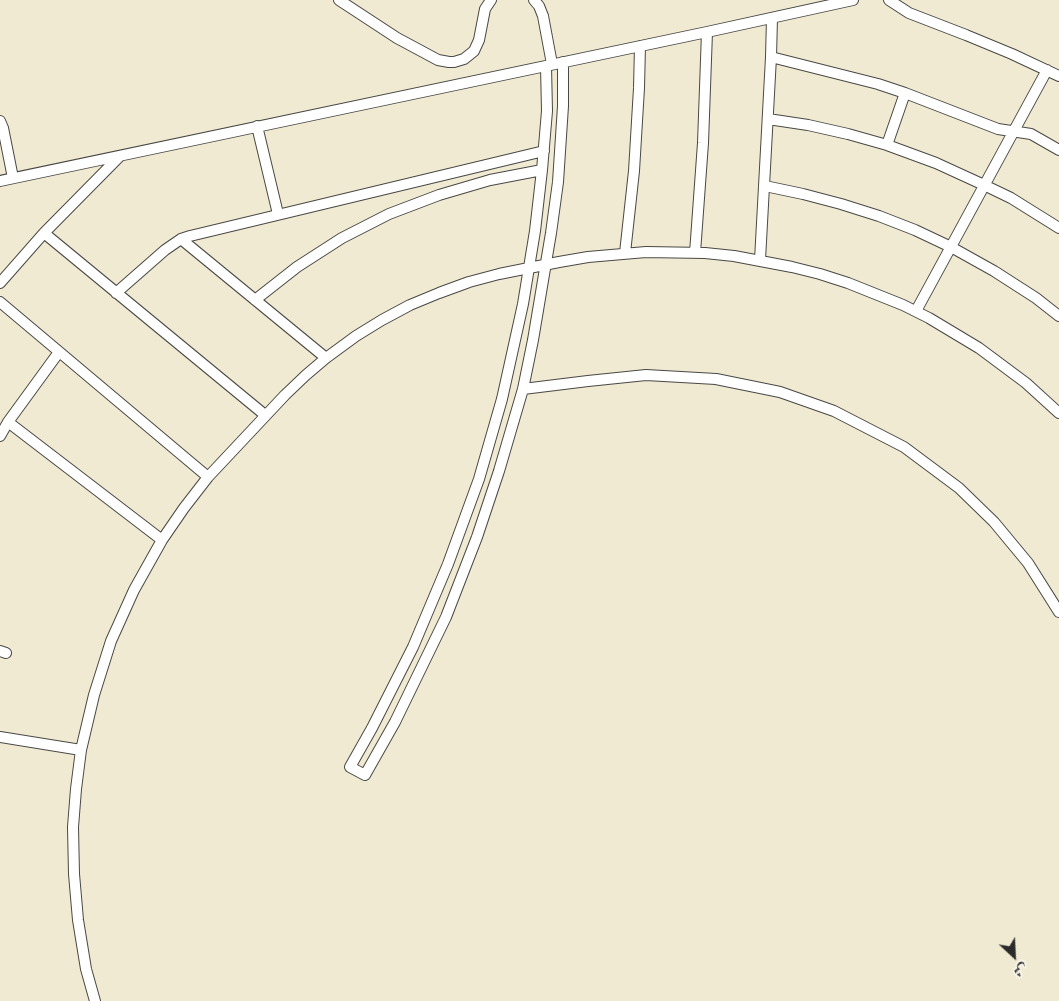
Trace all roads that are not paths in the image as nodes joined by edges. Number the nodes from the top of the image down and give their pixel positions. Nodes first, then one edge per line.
1 (339, 0) edge
2 (491, 0) edge
3 (534, 0) edge
4 (853, 0) edge
5 (889, 0) edge
6 (772, 18) junction
7 (707, 32) junction
8 (640, 46) junction
9 (771, 57) junction
10 (563, 62) junction
11 (549, 65) junction
12 (1047, 70) junction
13 (1059, 76) edge
14 (905, 93) junction
15 (768, 119) junction
16 (0, 121) edge
17 (257, 126) junction
18 (1013, 131) junction
19 (887, 145) junction
20 (1059, 150) edge
21 (544, 151) junction
22 (121, 155) junction
23 (542, 170) junction
24 (13, 178) junction
25 (0, 181) edge
26 (984, 185) junction
27 (765, 186) junction
28 (278, 214) junction
29 (1059, 228) edge
30 (44, 233) junction
31 (181, 239) junction
32 (951, 247) junction
33 (625, 253) junction
34 (694, 253) junction
35 (760, 260) junction
36 (546, 264) junction
37 (530, 268) junction
38 (0, 283) edge
39 (116, 293) junction
40 (255, 300) junction
41 (0, 302) edge
42 (916, 312) junction
43 (1059, 316) edge
44 (59, 352) junction
45 (326, 358) junction
46 (522, 389) junction
47 (1059, 413) edge
48 (265, 415) junction
49 (8, 422) junction
50 (0, 436) edge
51 (208, 477) junction
52 (162, 540) junction
53 (1059, 612) edge
54 (0, 737) edge
55 (82, 750) junction
56 (95, 1001) edge

1 - 2 street
3 - 11 street
4 - 6 street
5 - 12 street
6 - 7 street
6 - 9 street
7 - 8 street
7 - 34 street
8 - 10 street
8 - 33 street
9 - 14 street
9 - 15 street
10 - 11 street
10 - 36 street
11 - 17 street
11 - 21 street
12 - 13 street
12 - 18 street
14 - 18 street
14 - 19 street
15 - 19 street
15 - 27 street
16 - 24 street
17 - 22 street
17 - 28 street
18 - 20 street
18 - 26 street
19 - 26 street
21 - 23 street
21 - 28 street
22 - 24 street
22 - 30 street
23 - 37 street
23 - 40 street
24 - 25 street
26 - 29 street
26 - 32 street
27 - 32 street
27 - 35 street
28 - 31 street
30 - 38 street
30 - 39 street
31 - 39 street
31 - 40 street
32 - 42 street
32 - 43 street
33 - 34 street
33 - 36 street
34 - 35 street
35 - 42 street
36 - 37 street
36 - 46 street
37 - 45 street
37 - 46 street
39 - 48 street
40 - 45 street
41 - 44 street
42 - 47 street
44 - 49 street
44 - 51 street
45 - 48 street
46 - 53 street
48 - 51 street
49 - 50 street
49 - 52 street
51 - 52 street
52 - 55 street
54 - 55 street
55 - 56 street

